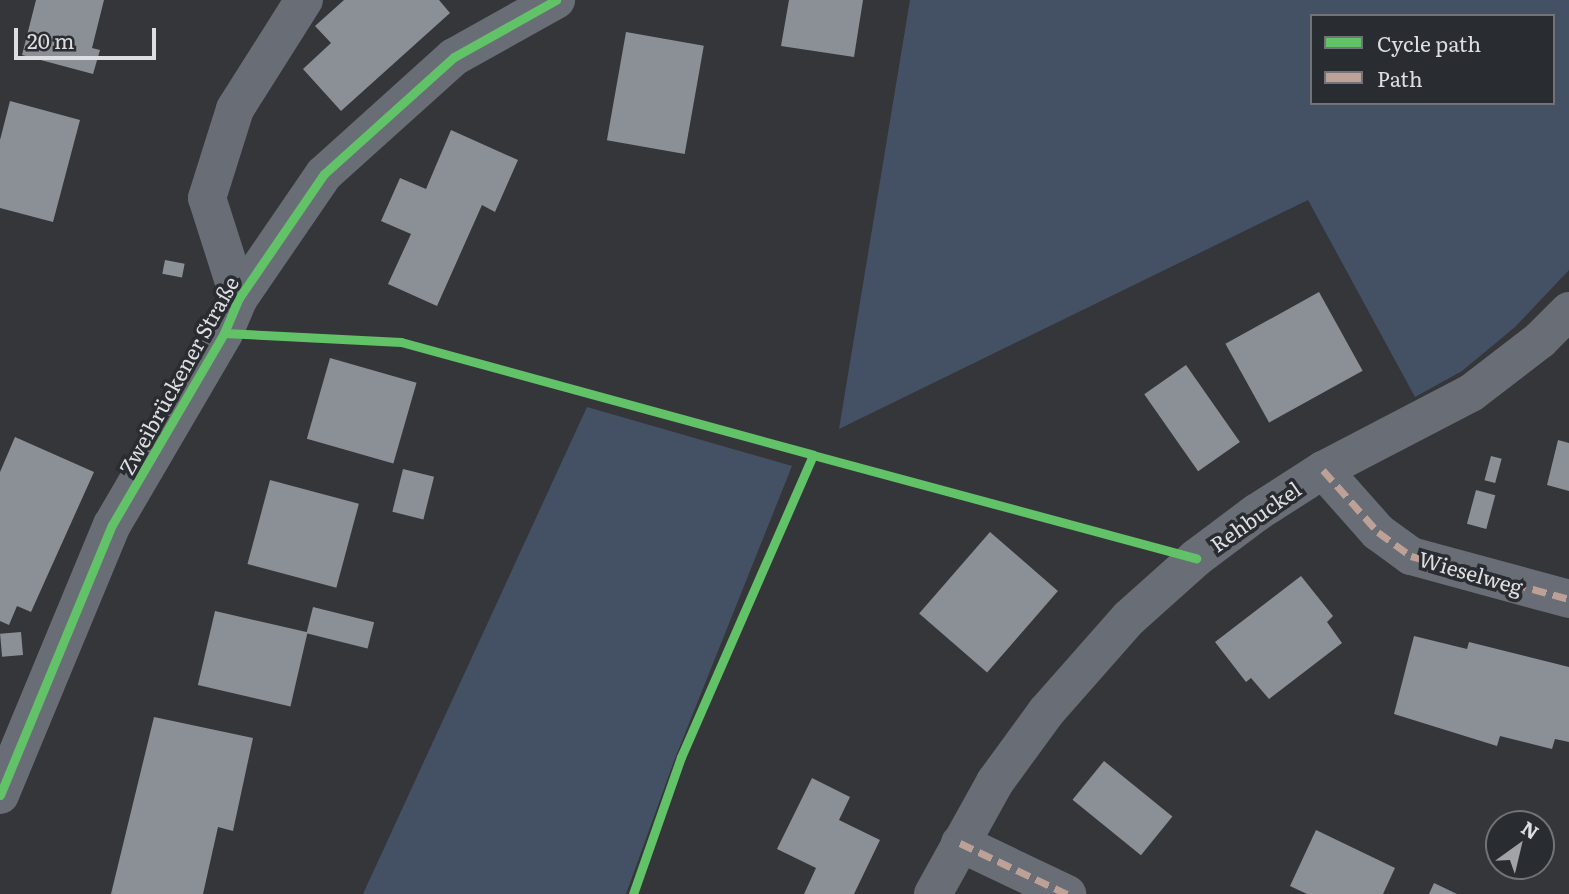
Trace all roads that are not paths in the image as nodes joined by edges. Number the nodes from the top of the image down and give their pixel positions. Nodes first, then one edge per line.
1 (304, 0) edge
2 (556, 0) edge
3 (239, 298) junction
4 (1569, 312) edge
5 (1323, 470) junction
6 (1569, 599) edge
7 (0, 795) edge
8 (960, 843) junction
9 (933, 894) edge
10 (1067, 894) edge

1 - 3 street
2 - 3 street, Zweibrückener Straße
3 - 7 street, Zweibrückener Straße
4 - 5 street, Rehbuckel
5 - 6 street, Wieselweg
5 - 8 street, Rehbuckel
8 - 9 street, Rehbuckel
8 - 10 street

